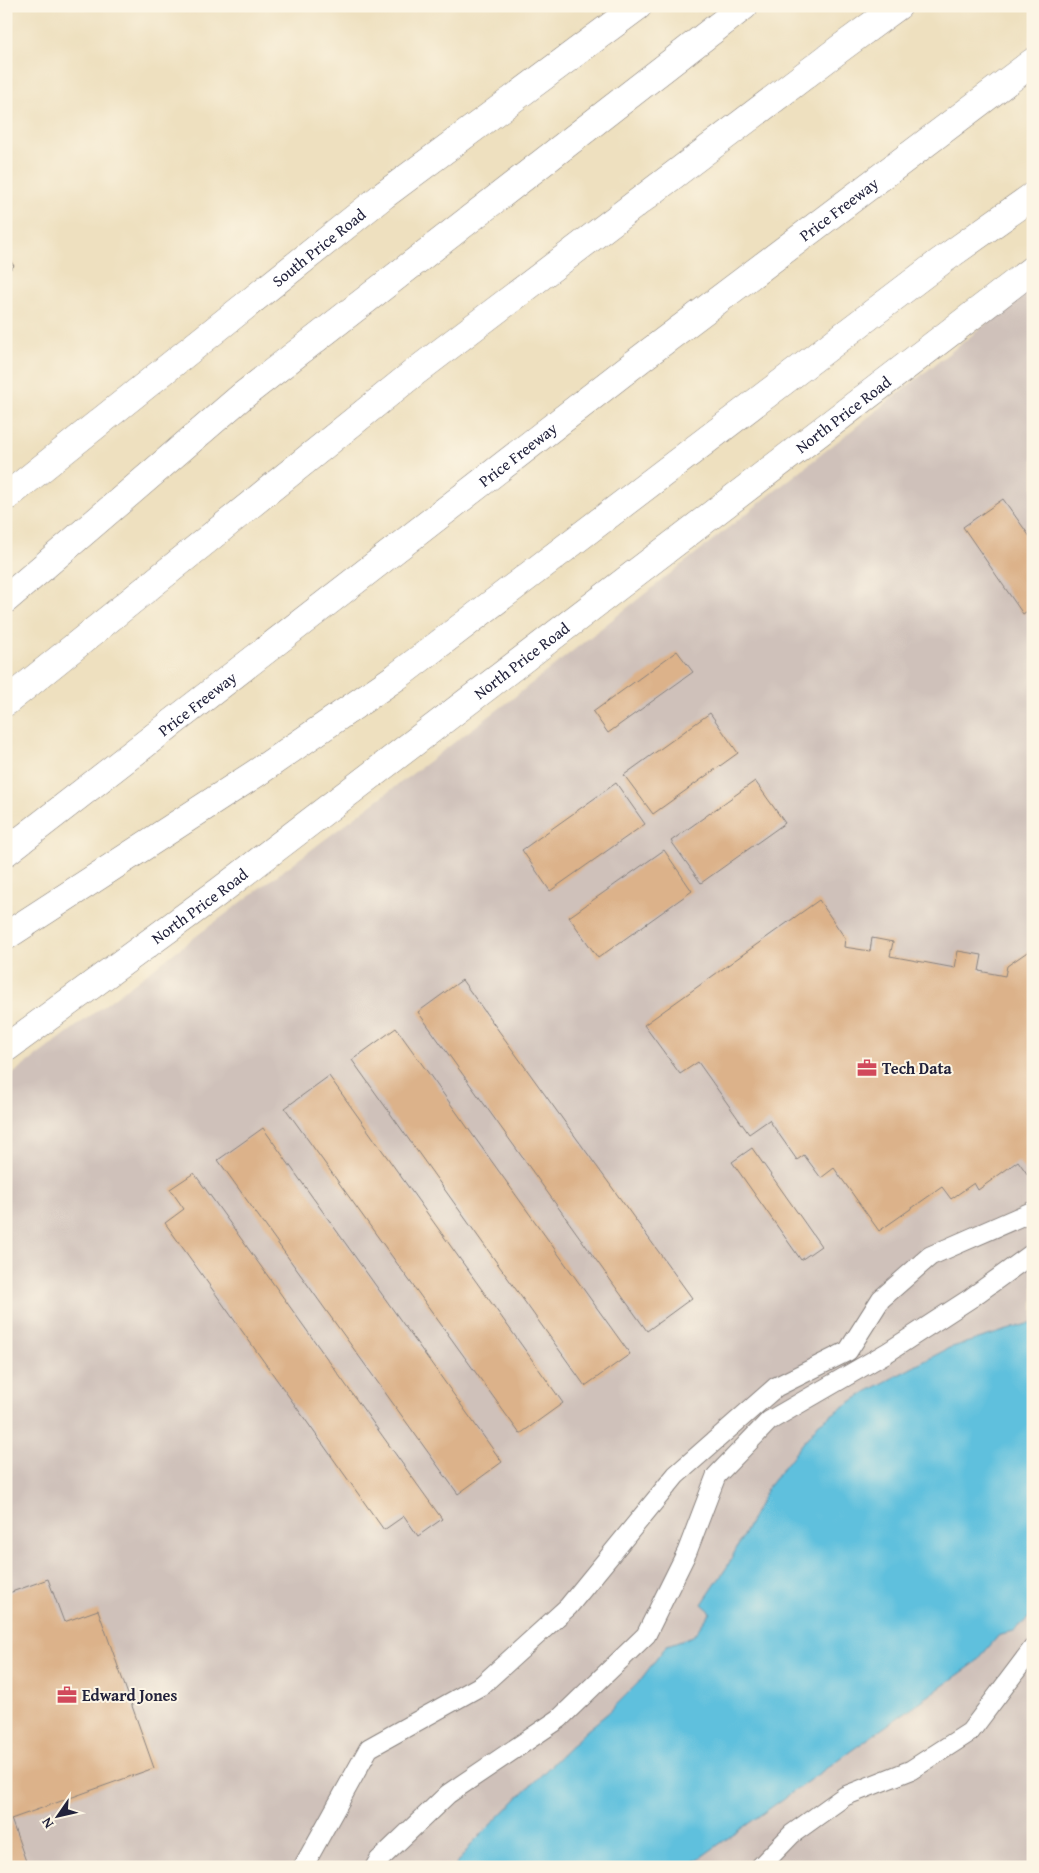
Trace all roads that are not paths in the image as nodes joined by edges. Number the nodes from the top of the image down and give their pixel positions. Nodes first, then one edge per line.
1 (638, 6) edge
2 (744, 6) edge
3 (898, 6) edge
4 (1033, 62) edge
5 (1033, 196) edge
6 (1033, 269) edge
7 (6, 497) edge
8 (6, 600) edge
9 (6, 702) edge
10 (6, 852) edge
11 (6, 936) edge
12 (6, 1048) edge
13 (1033, 1211) edge
14 (1033, 1253) edge
15 (1033, 1648) edge
16 (304, 1867) edge
17 (375, 1867) edge
18 (760, 1867) edge

1 - 7 main road, South Price Road
2 - 8 main road
3 - 9 main road
4 - 10 main road, Price Freeway
5 - 11 main road
6 - 12 main road, North Price Road
13 - 16 street
14 - 17 street
15 - 18 street

